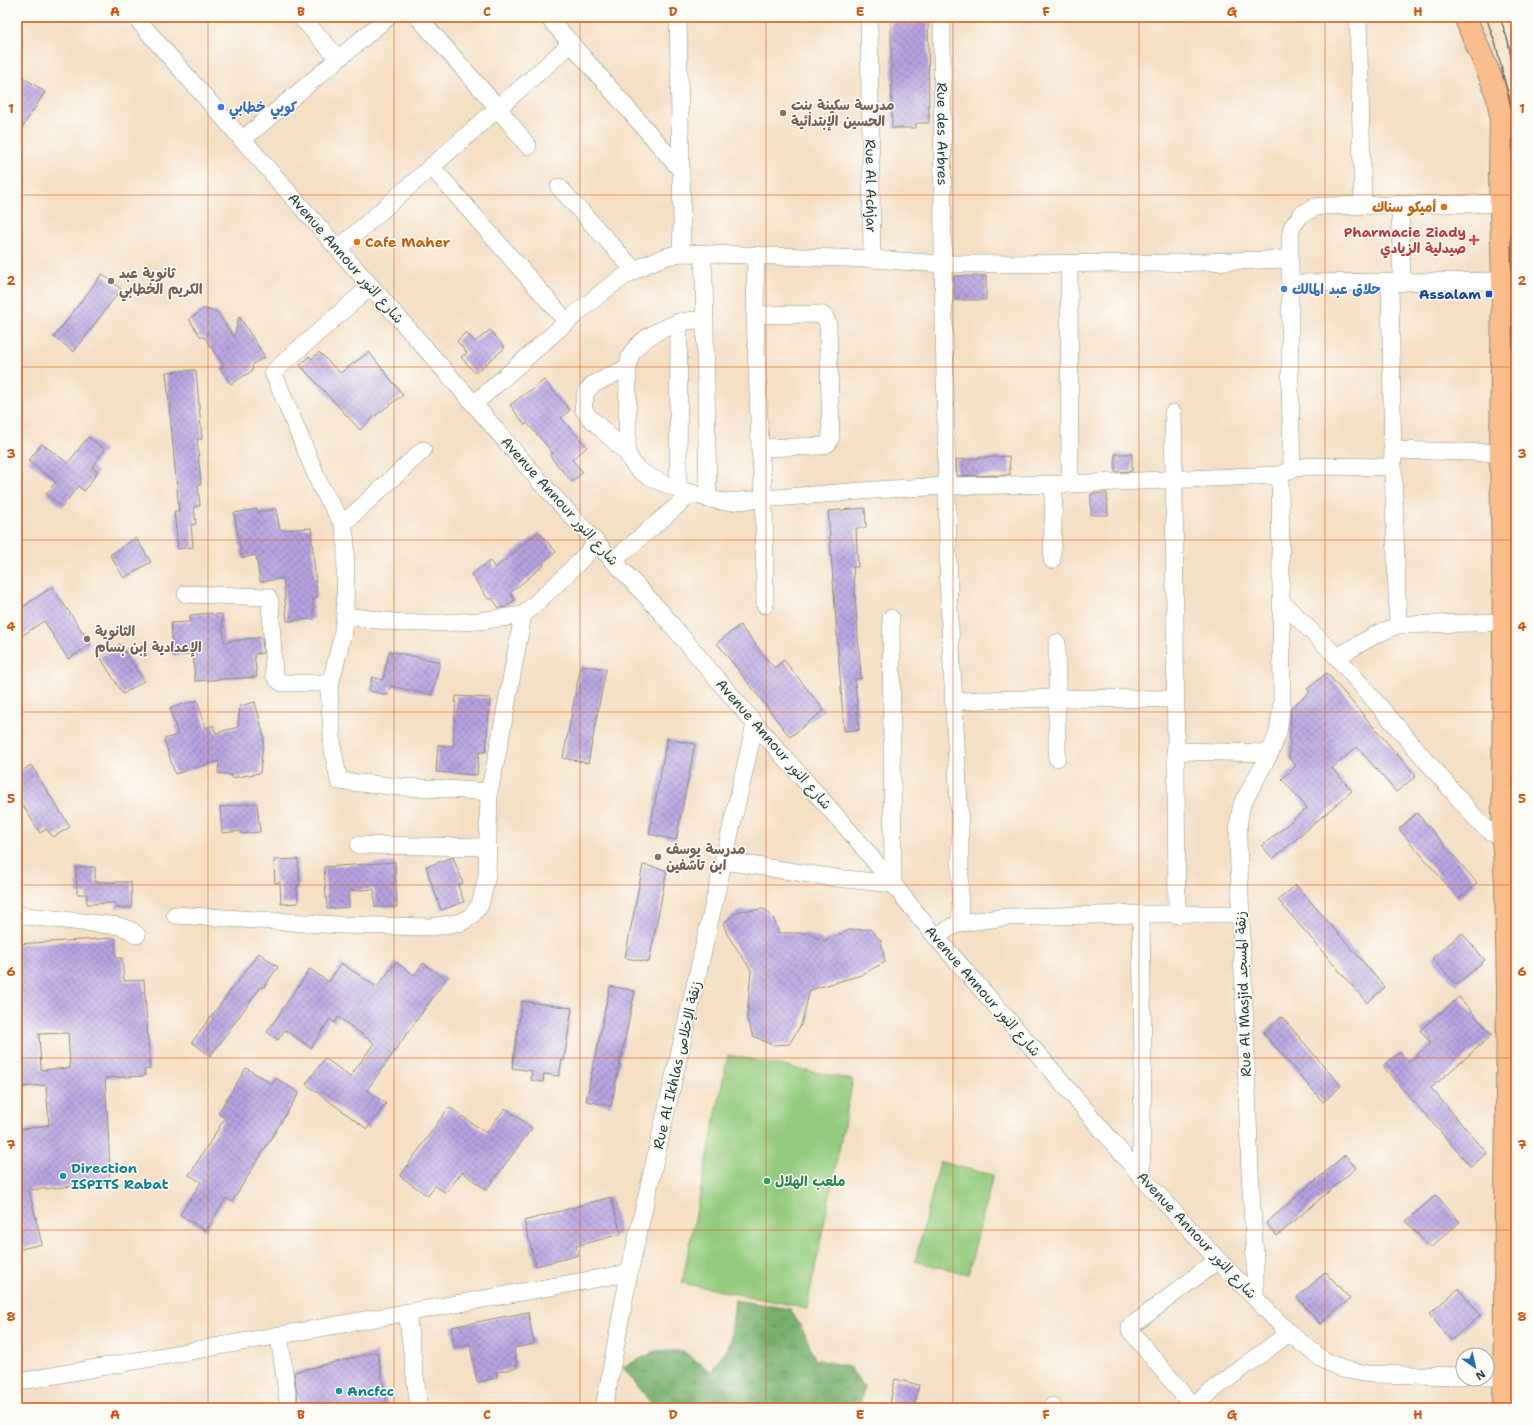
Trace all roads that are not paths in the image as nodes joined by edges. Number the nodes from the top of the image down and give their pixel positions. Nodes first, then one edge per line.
1 (301, 17) edge
2 (388, 17) edge
3 (418, 17) edge
4 (548, 17) edge
5 (678, 17) edge
6 (869, 17) edge
7 (942, 17) edge
8 (1358, 17) edge
9 (1465, 17) edge
10 (144, 20) edge
11 (572, 43) junction
12 (338, 58) junction
13 (498, 108) junction
14 (242, 140) junction
15 (528, 146) dead end
16 (431, 166) junction
17 (681, 170) junction
18 (559, 187) dead end
19 (1509, 203) edge
20 (1400, 204) junction
21 (1363, 205) junction
22 (338, 248) junction
23 (681, 253) junction
24 (702, 253) junction
25 (756, 256) junction
26 (943, 257) junction
27 (872, 259) junction
28 (1289, 259) junction
29 (1069, 263) junction
30 (634, 270) junction
31 (1503, 281) junction
32 (1290, 283) junction
33 (1396, 283) junction
34 (371, 286) junction
35 (755, 315) junction
36 (705, 319) junction
37 (567, 322) junction
38 (679, 322) junction
39 (628, 367) junction
40 (474, 404) junction
41 (1172, 413) dead end
42 (760, 448) junction
43 (423, 450) dead end
44 (627, 452) junction
45 (1501, 453) junction
46 (1393, 458) junction
47 (1286, 472) junction
48 (1174, 479) junction
49 (1062, 484) junction
50 (947, 486) junction
51 (685, 490) junction
52 (708, 499) junction
53 (764, 499) junction
54 (343, 524) junction
55 (597, 543) junction
56 (1052, 560) dead end
57 (614, 561) junction
58 (186, 594) dead end
59 (1282, 602) junction
60 (765, 605) dead end
61 (523, 615) junction
62 (346, 616) junction
63 (890, 618) dead end
64 (1504, 622) junction
65 (1398, 625) junction
66 (1057, 643) dead end
67 (1337, 657) junction
68 (330, 683) junction
69 (1058, 698) junction
70 (1175, 698) junction
71 (954, 701) junction
72 (755, 724) junction
73 (1175, 751) junction
74 (1270, 753) junction
75 (1057, 758) dead end
76 (489, 792) junction
77 (1510, 839) edge
78 (359, 845) dead end
79 (488, 847) junction
80 (724, 861) junction
81 (893, 884) junction
82 (1141, 914) junction
83 (1240, 914) junction
84 (17, 915) edge
85 (175, 915) dead end
86 (1177, 915) junction
87 (960, 923) junction
88 (137, 935) dead end
89 (935, 936) junction
90 (1141, 1176) junction
91 (1218, 1260) junction
92 (629, 1273) junction
93 (1255, 1296) junction
94 (407, 1312) junction
95 (1289, 1333) junction
96 (279, 1335) junction
97 (1455, 1376) edge
98 (1502, 1377) edge
99 (17, 1382) edge
100 (1191, 1407) edge
101 (289, 1408) edge
102 (419, 1408) edge
103 (604, 1408) edge
104 (1504, 1408) edge

1 - 12 street
2 - 12 street
3 - 13 street
4 - 11 street
5 - 17 street
6 - 27 street, Rue Al Achjar
7 - 26 street, Rue des Arbres
8 - 21 street
9 - 19 main road
10 - 14 street, Avenue Annour شارع النور
11 - 13 street
11 - 17 street
12 - 14 street
13 - 15 street
13 - 16 street
14 - 22 street, Avenue Annour شارع النور
16 - 22 street
16 - 37 street
17 - 23 street
18 - 30 street
19 - 20 street, Rue Al Masjid زنقة المسجد
19 - 31 main road
20 - 21 street, Rue Al Masjid زنقة المسجد
20 - 33 street
21 - 28 street, Rue Al Masjid زنقة المسجد
22 - 34 street, Avenue Annour شارع النور
23 - 24 street
23 - 30 street
24 - 25 street
24 - 36 street
25 - 27 street
25 - 35 street
26 - 27 street
26 - 29 street
26 - 50 street, Rue des Arbres
28 - 29 street
28 - 32 street, Rue Al Masjid زنقة المسجد
29 - 49 street
30 - 37 street
31 - 33 street
31 - 45 main road
32 - 33 street
32 - 47 street, Rue Al Masjid زنقة المسجد
33 - 46 street
34 - 40 street, Avenue Annour شارع النور
34 - 54 street
35 - 42 street
35 - 42 street
36 - 38 street
36 - 52 street
37 - 40 street
38 - 39 street
38 - 51 street
39 - 44 street
39 - 44 street
40 - 55 street, Avenue Annour شارع النور
41 - 48 street
42 - 53 street
43 - 54 street
44 - 51 street
45 - 46 street
45 - 64 main road
46 - 47 street
46 - 65 street
47 - 48 street
47 - 59 street, Rue Al Masjid زنقة المسجد
48 - 49 street
48 - 70 street
49 - 50 street
49 - 56 street
50 - 53 street
50 - 71 street, Rue des Arbres
51 - 52 street
51 - 57 street
52 - 53 street
53 - 60 street
54 - 62 street
55 - 57 street, Avenue Annour شارع النور
55 - 61 street
57 - 72 street, Avenue Annour شارع النور
58 - 68 street
59 - 67 street
59 - 74 street, Rue Al Masjid زنقة المسجد
61 - 62 street
61 - 76 street
62 - 68 street
63 - 81 street
64 - 65 street
64 - 77 main road
65 - 67 street
66 - 69 street
67 - 77 street
68 - 76 street
69 - 70 street
69 - 71 street
69 - 75 street
70 - 73 street
71 - 87 street, Rue des Arbres
72 - 80 street, Rue Al Ikhlas زنقة الإخلاص
72 - 81 street, Avenue Annour شارع النور
73 - 74 street
73 - 86 street
74 - 83 street, Rue Al Masjid زنقة المسجد
76 - 79 street
77 - 98 main road
78 - 79 street
79 - 85 street
80 - 81 street
80 - 92 street, Rue Al Ikhlas زنقة الإخلاص
81 - 89 street, Avenue Annour شارع النور
82 - 86 street
82 - 87 street
82 - 90 street
83 - 86 street
83 - 93 street, Rue Al Masjid زنقة المسجد
84 - 88 street
87 - 89 street
89 - 90 street, Avenue Annour شارع النور
90 - 91 street, Avenue Annour شارع النور
91 - 93 street, Avenue Annour شارع النور
91 - 100 street
92 - 94 street
92 - 103 street, Rue Al Ikhlas زنقة الإخلاص
93 - 95 street, Avenue Annour شارع النور
94 - 96 street
94 - 102 street
95 - 97 street, Avenue Annour شارع النور
95 - 100 street
96 - 99 street
96 - 101 street
98 - 104 main road

